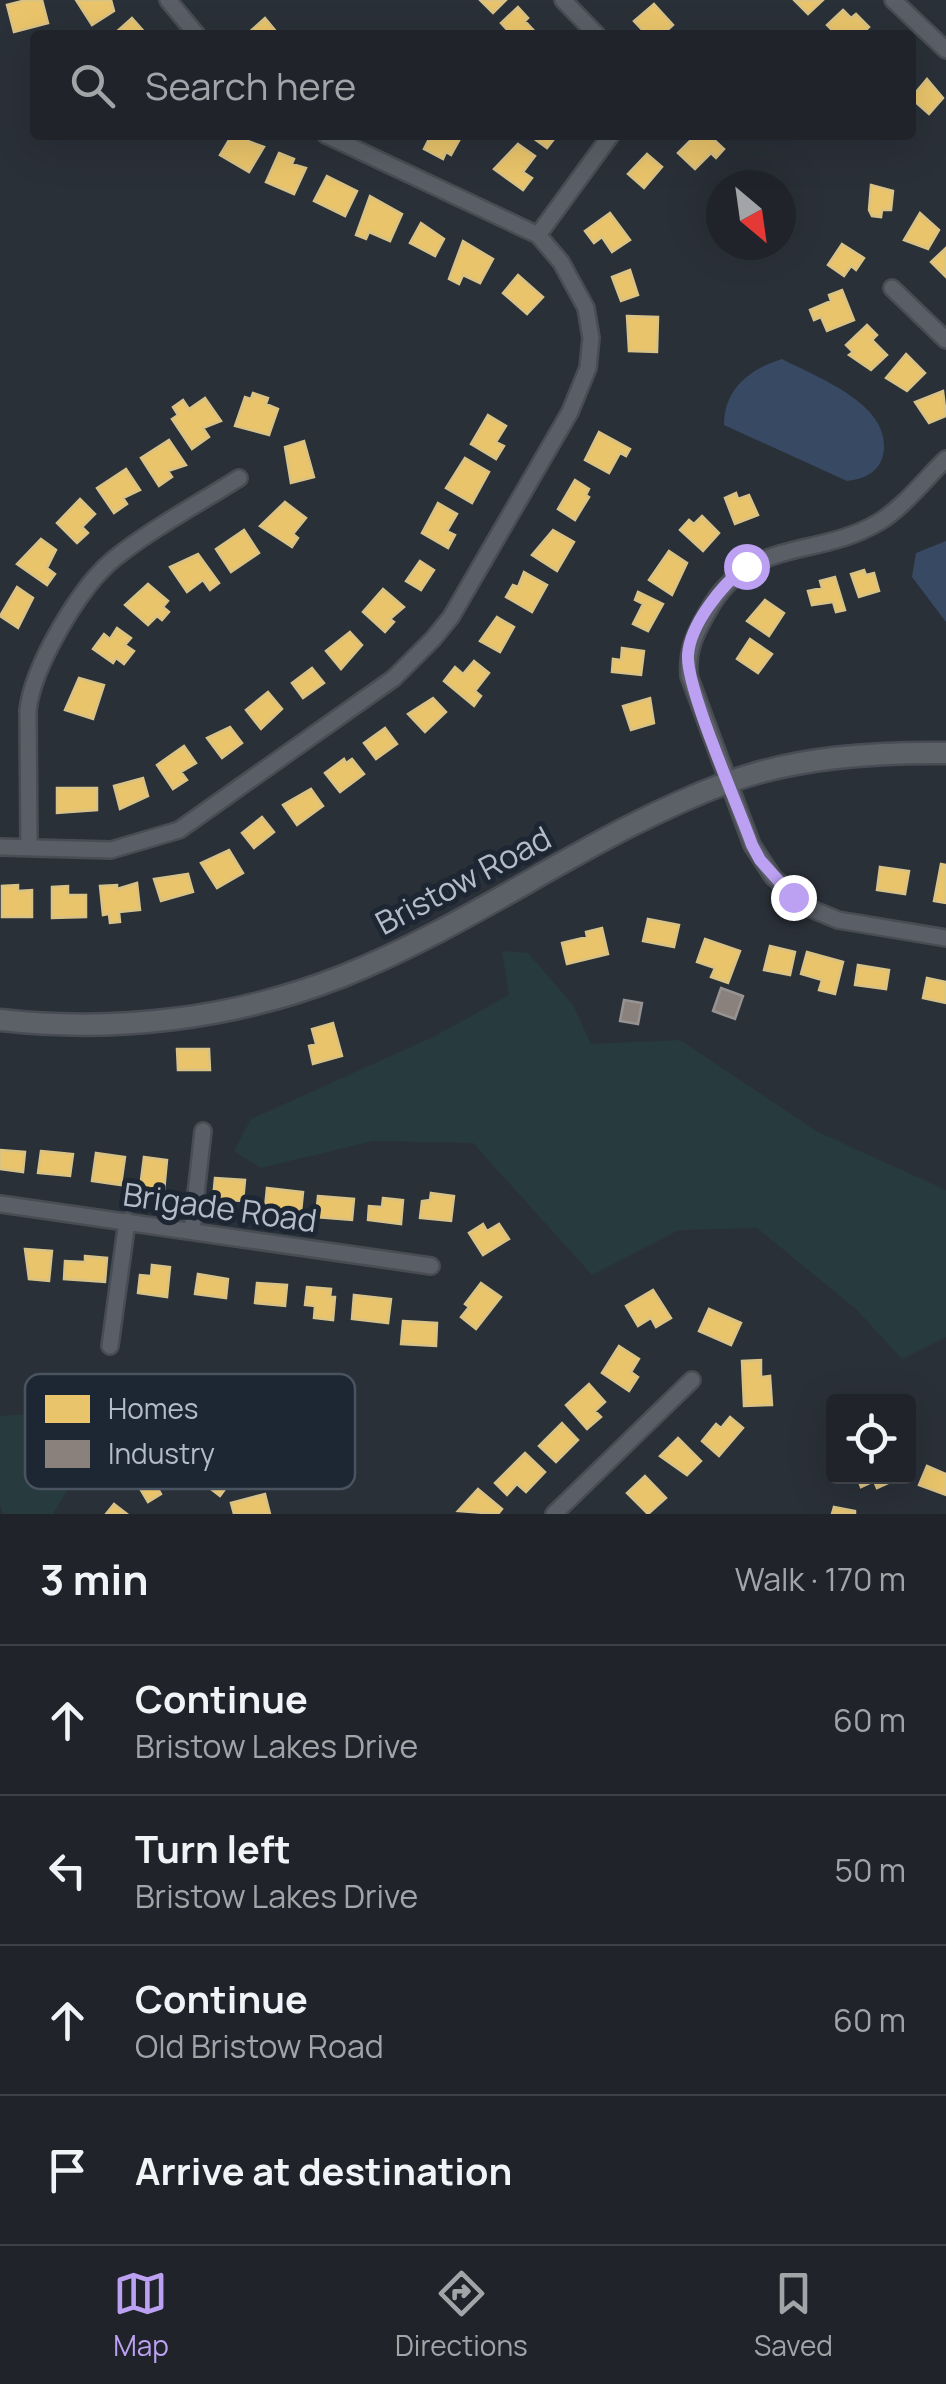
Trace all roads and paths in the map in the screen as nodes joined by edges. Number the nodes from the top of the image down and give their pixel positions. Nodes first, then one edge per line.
1 (168, 0) edge
2 (563, 0) edge
3 (893, 0) edge
4 (193, 30) edge
5 (592, 30) edge
6 (946, 50) edge
7 (337, 140) edge
8 (607, 140) edge
9 (538, 235) junction
10 (892, 288) dead end
11 (946, 340) edge
12 (946, 459) edge
13 (239, 478) dead end
14 (946, 752) edge
15 (730, 782) junction
16 (29, 846) junction
17 (0, 847) edge
18 (946, 938) edge
19 (0, 1020) edge
20 (203, 1131) dead end
21 (0, 1204) edge
22 (127, 1221) junction
23 (192, 1230) junction
24 (431, 1266) dead end
25 (110, 1346) dead end
26 (692, 1380) dead end
27 (554, 1514) edge

1 - 4 street
2 - 5 street
3 - 6 street
7 - 9 street
8 - 9 street
9 - 16 street
10 - 11 street
12 - 15 street
13 - 16 street
14 - 15 main road, Bristow Road
15 - 18 street
15 - 19 main road, Bristow Road
16 - 17 street
20 - 23 street
21 - 22 street, Brigade Road
22 - 23 street, Brigade Road
22 - 25 street
23 - 24 street, Brigade Road
26 - 27 street

